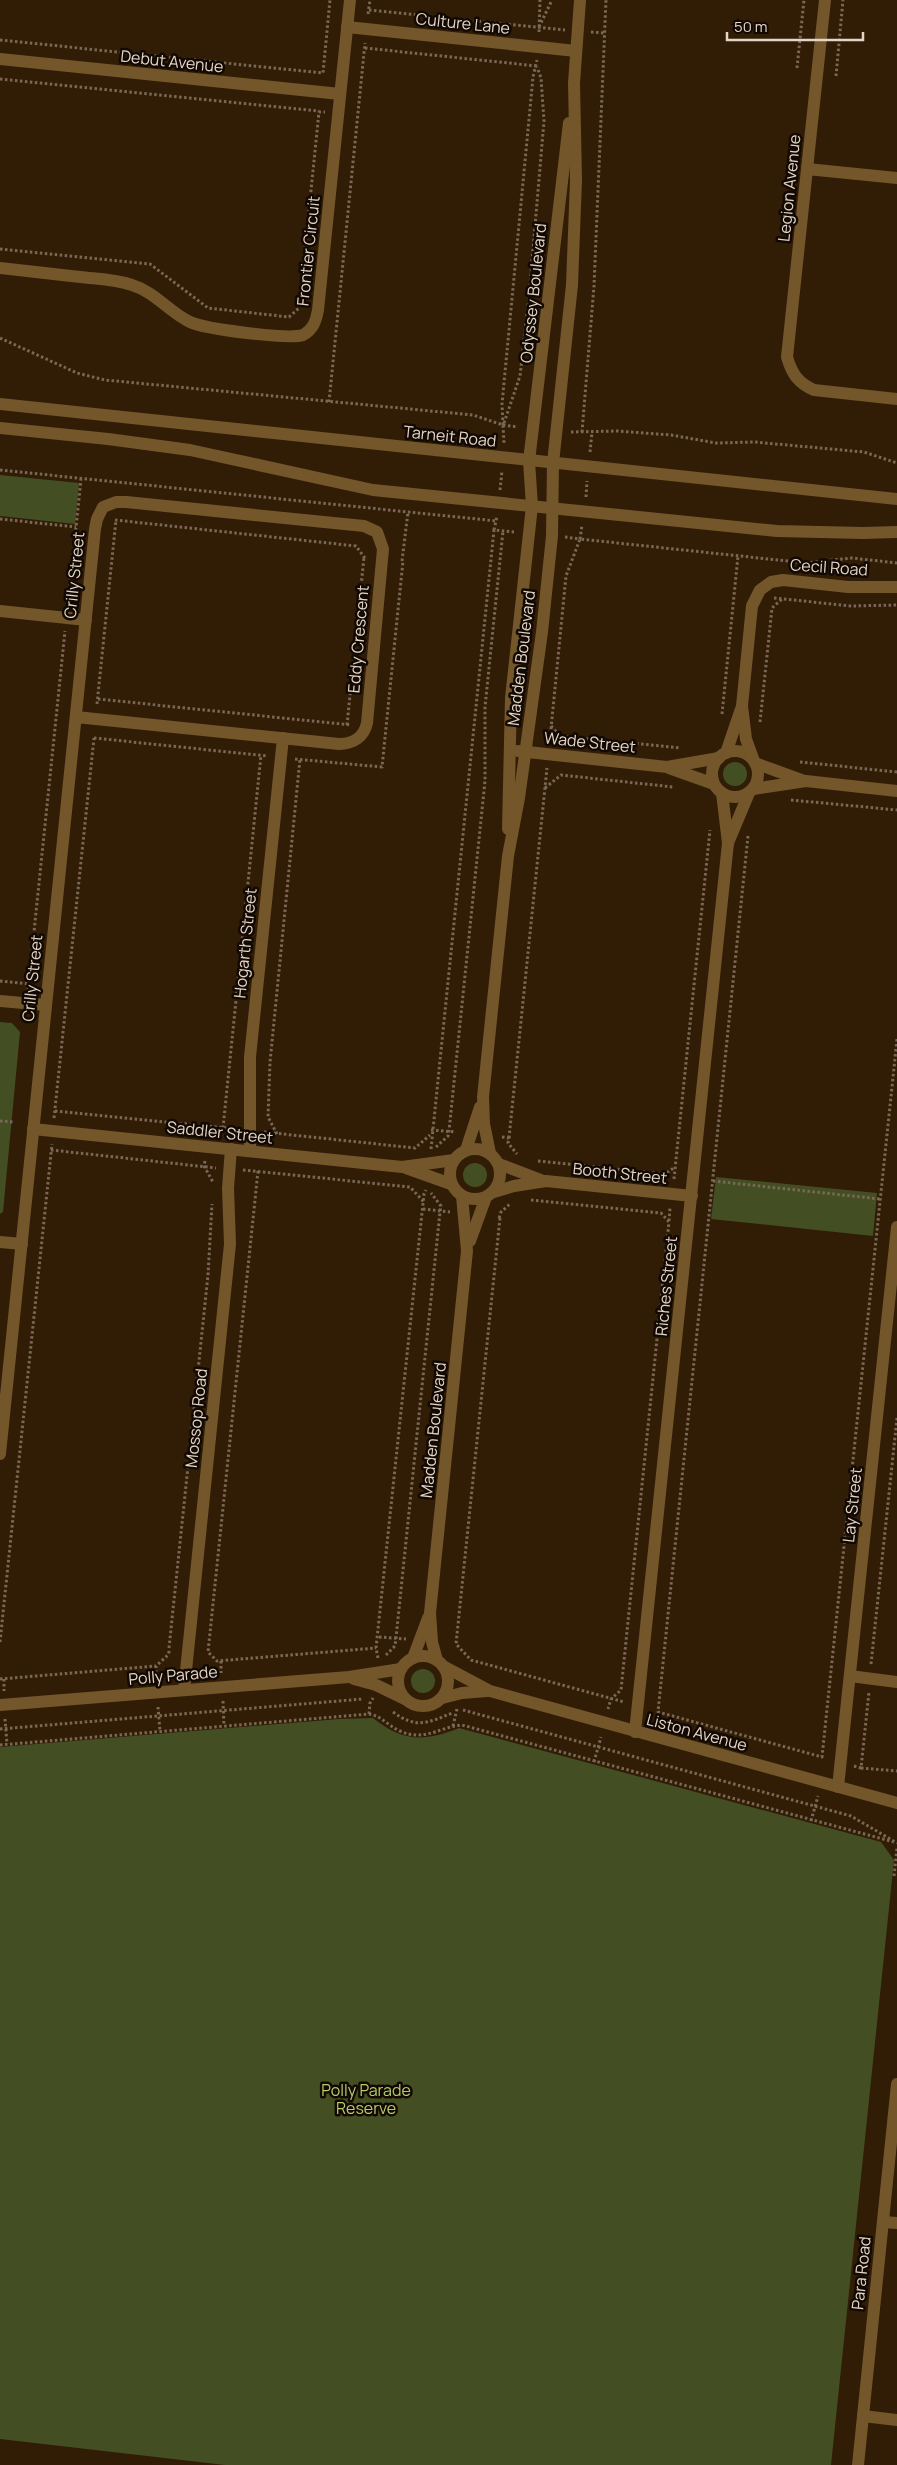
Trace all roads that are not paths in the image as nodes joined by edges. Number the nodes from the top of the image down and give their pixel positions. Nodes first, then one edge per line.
1 (350, 0) edge
2 (580, 0) edge
3 (825, 0) edge
4 (347, 27) junction
5 (576, 51) junction
6 (0, 59) edge
7 (574, 83) junction
8 (340, 94) junction
9 (807, 169) junction
10 (897, 178) edge
11 (0, 268) edge
12 (897, 399) edge
13 (0, 404) edge
14 (0, 427) edge
15 (529, 461) junction
16 (553, 463) junction
17 (897, 499) edge
18 (532, 506) junction
19 (103, 507) joint
20 (553, 508) junction
21 (897, 532) edge
22 (897, 587) edge
23 (0, 611) edge
24 (86, 620) junction
25 (742, 706) junction
26 (76, 717) junction
27 (283, 738) junction
28 (510, 750) junction
29 (526, 752) junction
30 (723, 755) junction
31 (755, 762) junction
32 (666, 767) junction
33 (806, 782) junction
34 (718, 788) junction
35 (751, 791) junction
36 (897, 791) edge
37 (728, 843) junction
38 (508, 856) junction
39 (0, 1001) edge
40 (46, 1006) junction
41 (483, 1097) junction
42 (33, 1129) junction
43 (231, 1149) junction
44 (466, 1150) junction
45 (250, 1151) junction
46 (490, 1153) junction
47 (454, 1160) junction
48 (498, 1164) junction
49 (402, 1167) junction
50 (546, 1181) junction
51 (451, 1184) junction
52 (490, 1195) junction
53 (462, 1196) junction
54 (692, 1196) junction
55 (897, 1227) edge
56 (0, 1242) edge
57 (22, 1244) junction
58 (467, 1251) junction
59 (0, 1454) edge
60 (430, 1613) junction
61 (414, 1658) junction
62 (440, 1663) junction
63 (401, 1669) junction
64 (850, 1676) junction
65 (349, 1677) junction
66 (897, 1682) edge
67 (184, 1690) junction
68 (490, 1692) junction
69 (405, 1698) junction
70 (442, 1698) junction
71 (0, 1705) edge
72 (635, 1732) junction
73 (838, 1787) junction
74 (897, 1803) edge
75 (897, 2084) edge
76 (883, 2222) junction
77 (897, 2223) edge
78 (863, 2416) junction
79 (897, 2420) edge
80 (858, 2465) edge

1 - 4 street, Frontier Circuit
2 - 5 street, Odyssey Boulevard
3 - 9 street, Legion Avenue
4 - 5 street, Culture Lane
4 - 8 street, Frontier Circuit
5 - 7 street, Odyssey Boulevard
6 - 8 street, Debut Avenue
7 - 15 street, Odyssey Boulevard
7 - 16 street, Odyssey Boulevard
8 - 11 street, Frontier Circuit
9 - 10 street
9 - 12 street, Legion Avenue
13 - 15 street, Tarneit Road
14 - 18 street
15 - 16 street, Tarneit Road
15 - 18 street, Odyssey Boulevard
16 - 17 street, Tarneit Road
16 - 20 street, Madden Boulevard
18 - 20 street
18 - 28 street, Madden Boulevard
19 - 24 street, Crilly Street
19 - 27 street, Eddy Crescent
20 - 21 street
20 - 29 street, Madden Boulevard
22 - 25 street, Cecil Road
23 - 24 street
24 - 26 street, Crilly Street
25 - 30 street
25 - 31 street
26 - 27 street
26 - 40 street, Crilly Street
27 - 45 street, Hogarth Street
28 - 29 street, Wade Street
28 - 38 street, Madden Boulevard
29 - 32 street, Wade Street
29 - 38 street, Madden Boulevard
30 - 31 street
30 - 32 street, Wade Street
30 - 34 street
31 - 33 street
31 - 35 street
32 - 34 street, Wade Street
33 - 35 street
33 - 36 street
34 - 35 street
34 - 37 street, Riches Street
35 - 37 street, Riches Street
37 - 54 street, Riches Street
38 - 41 street, Madden Boulevard
39 - 40 street
40 - 42 street, Crilly Street
41 - 44 street, Madden Boulevard
41 - 46 street, Madden Boulevard
42 - 43 street, Saddler Street
42 - 57 street, Crilly Street
43 - 45 street, Saddler Street
43 - 67 street, Mossop Road
44 - 46 street
44 - 47 street
45 - 49 street, Saddler Street
46 - 48 street
47 - 49 street, Saddler Street
47 - 51 street
48 - 50 street, Booth Street
48 - 52 street
49 - 51 street, Saddler Street
50 - 52 street, Booth Street
50 - 54 street, Booth Street
51 - 53 street
52 - 53 street
52 - 58 street, Madden Boulevard
53 - 58 street, Madden Boulevard
54 - 72 street, Riches Street
55 - 64 street, Lay Street
56 - 57 street
57 - 59 street, Crilly Street
58 - 60 street, Madden Boulevard
60 - 61 street, Madden Boulevard
60 - 62 street, Madden Boulevard
61 - 62 street
61 - 63 street
62 - 68 street, Liston Avenue
62 - 70 street
63 - 65 street, Polly Parade
63 - 69 street
64 - 66 street
64 - 73 street, Lay Street
65 - 67 street, Polly Parade
65 - 69 street, Polly Parade
67 - 71 street, Polly Parade
68 - 70 street, Liston Avenue
68 - 72 street, Liston Avenue
69 - 70 street
72 - 73 street, Liston Avenue
73 - 74 street, Liston Avenue
75 - 76 street, Para Road
76 - 77 street
76 - 78 street, Para Road
78 - 79 street
78 - 80 street, Para Road

